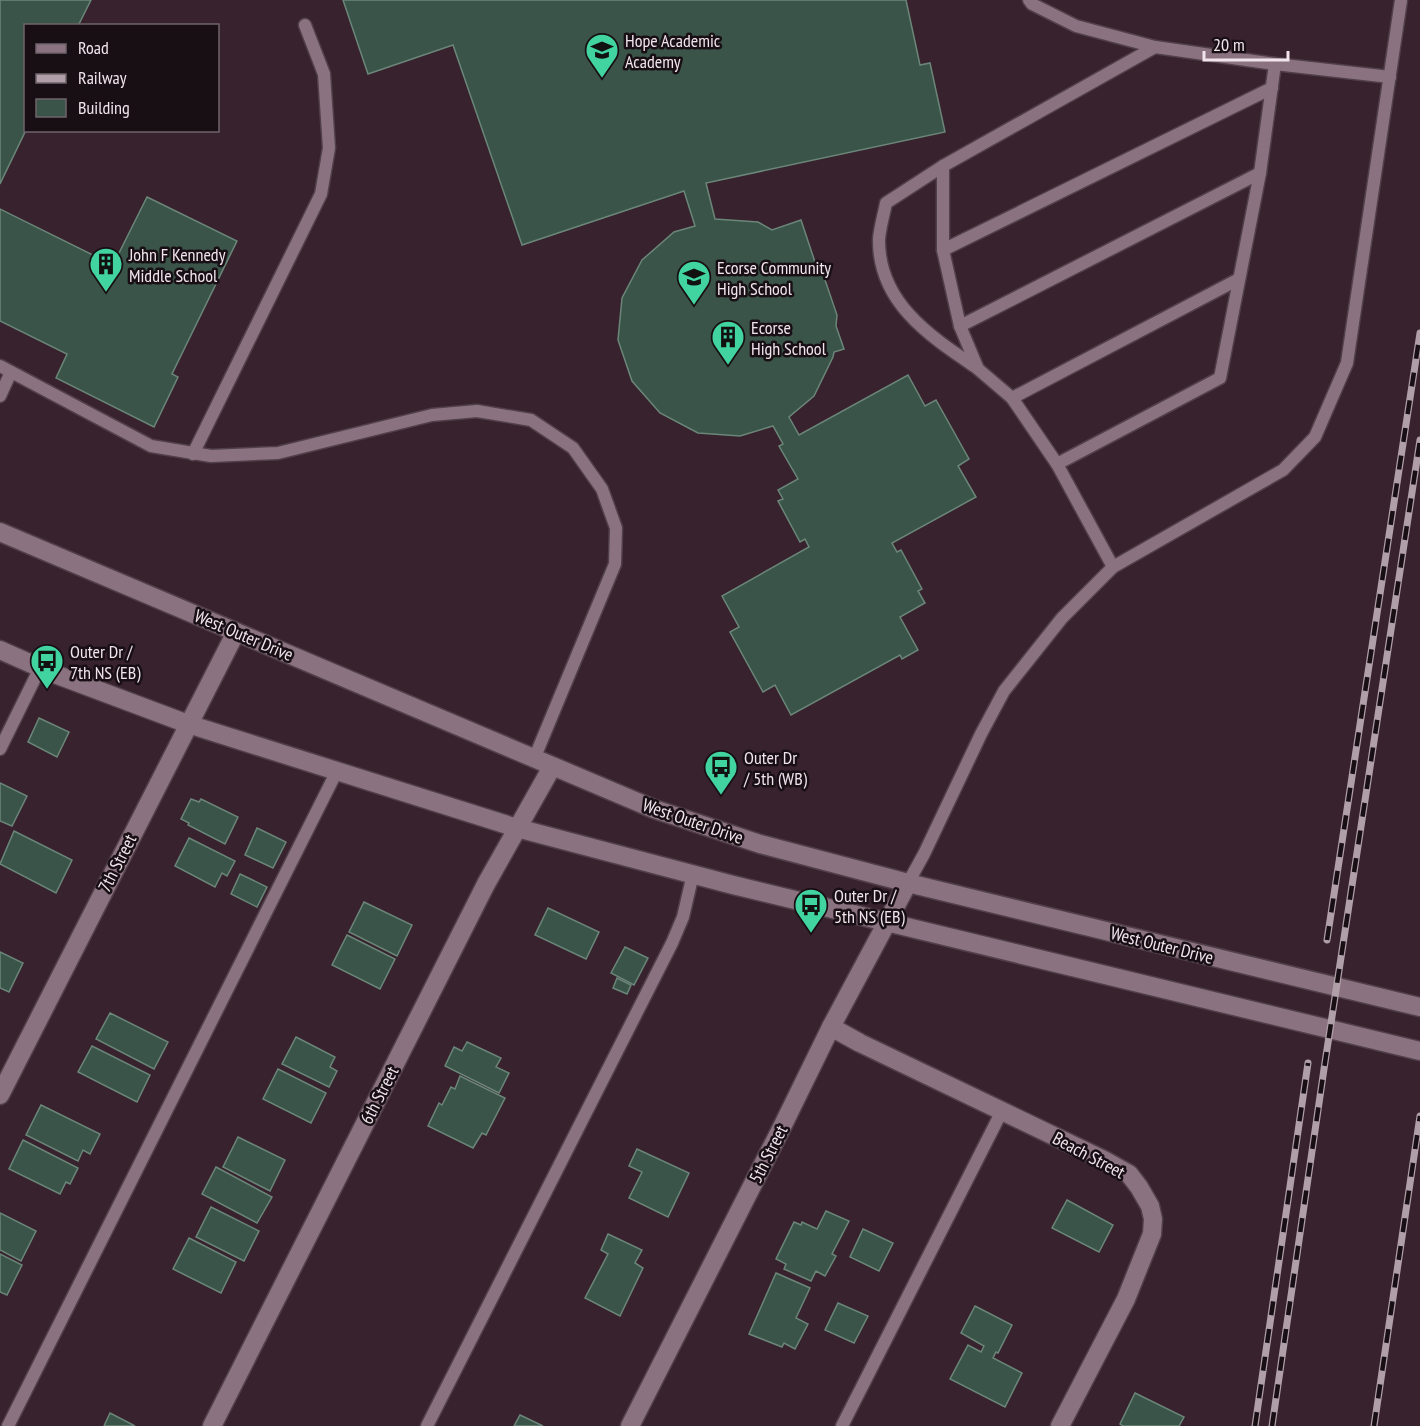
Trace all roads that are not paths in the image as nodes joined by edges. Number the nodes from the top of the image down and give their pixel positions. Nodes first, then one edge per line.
1 (1029, 0) edge
2 (1401, 0) edge
3 (304, 25) dead end
4 (1155, 47) junction
5 (1275, 64) junction
6 (1390, 77) junction
7 (1272, 88) junction
8 (943, 166) junction
9 (1260, 173) junction
10 (943, 250) junction
11 (1239, 279) junction
12 (960, 326) junction
13 (6, 369) edge
14 (978, 369) junction
15 (0, 396) edge
16 (1012, 398) junction
17 (194, 454) junction
18 (1057, 464) junction
19 (0, 531) edge
20 (1113, 567) junction
21 (236, 632) junction
22 (0, 650) edge
23 (40, 668) junction
24 (188, 724) junction
25 (0, 749) edge
26 (534, 759) junction
27 (552, 766) junction
28 (336, 771) junction
29 (517, 828) junction
30 (693, 874) junction
31 (908, 883) junction
32 (887, 922) junction
33 (1420, 1007) edge
34 (831, 1027) junction
35 (1420, 1051) edge
36 (0, 1095) edge
37 (1002, 1111) junction
38 (8, 1426) edge
39 (212, 1426) edge
40 (427, 1426) edge
41 (630, 1426) edge
42 (842, 1426) edge
43 (1060, 1426) edge

1 - 4 lane
2 - 6 lane
3 - 17 lane
4 - 5 lane
4 - 8 lane
5 - 6 lane
5 - 7 lane
6 - 20 lane
7 - 9 lane
7 - 10 lane
8 - 10 lane
8 - 14 lane
9 - 11 lane
9 - 12 lane
10 - 12 lane
11 - 16 lane
11 - 18 lane
12 - 14 lane
13 - 15 lane
13 - 17 lane
14 - 16 lane
16 - 18 lane
17 - 26 lane
18 - 20 lane
19 - 21 main road, West Outer Drive
20 - 31 lane
21 - 24 main road, 7th Street
21 - 26 main road, West Outer Drive
22 - 23 main road
23 - 24 main road
23 - 25 lane
24 - 28 main road
24 - 36 main road, 7th Street
26 - 27 main road, West Outer Drive
27 - 29 main road, 6th Street
27 - 31 main road, West Outer Drive
28 - 29 main road
28 - 38 lane
29 - 30 main road
29 - 39 main road, 6th Street
30 - 32 main road
30 - 40 lane
31 - 32 main road, 5th Street
31 - 33 main road, West Outer Drive
32 - 34 main road, 5th Street
32 - 35 main road
34 - 37 main road, Beach Street
34 - 41 main road, 5th Street
37 - 42 lane
37 - 43 main road, Beach Street

